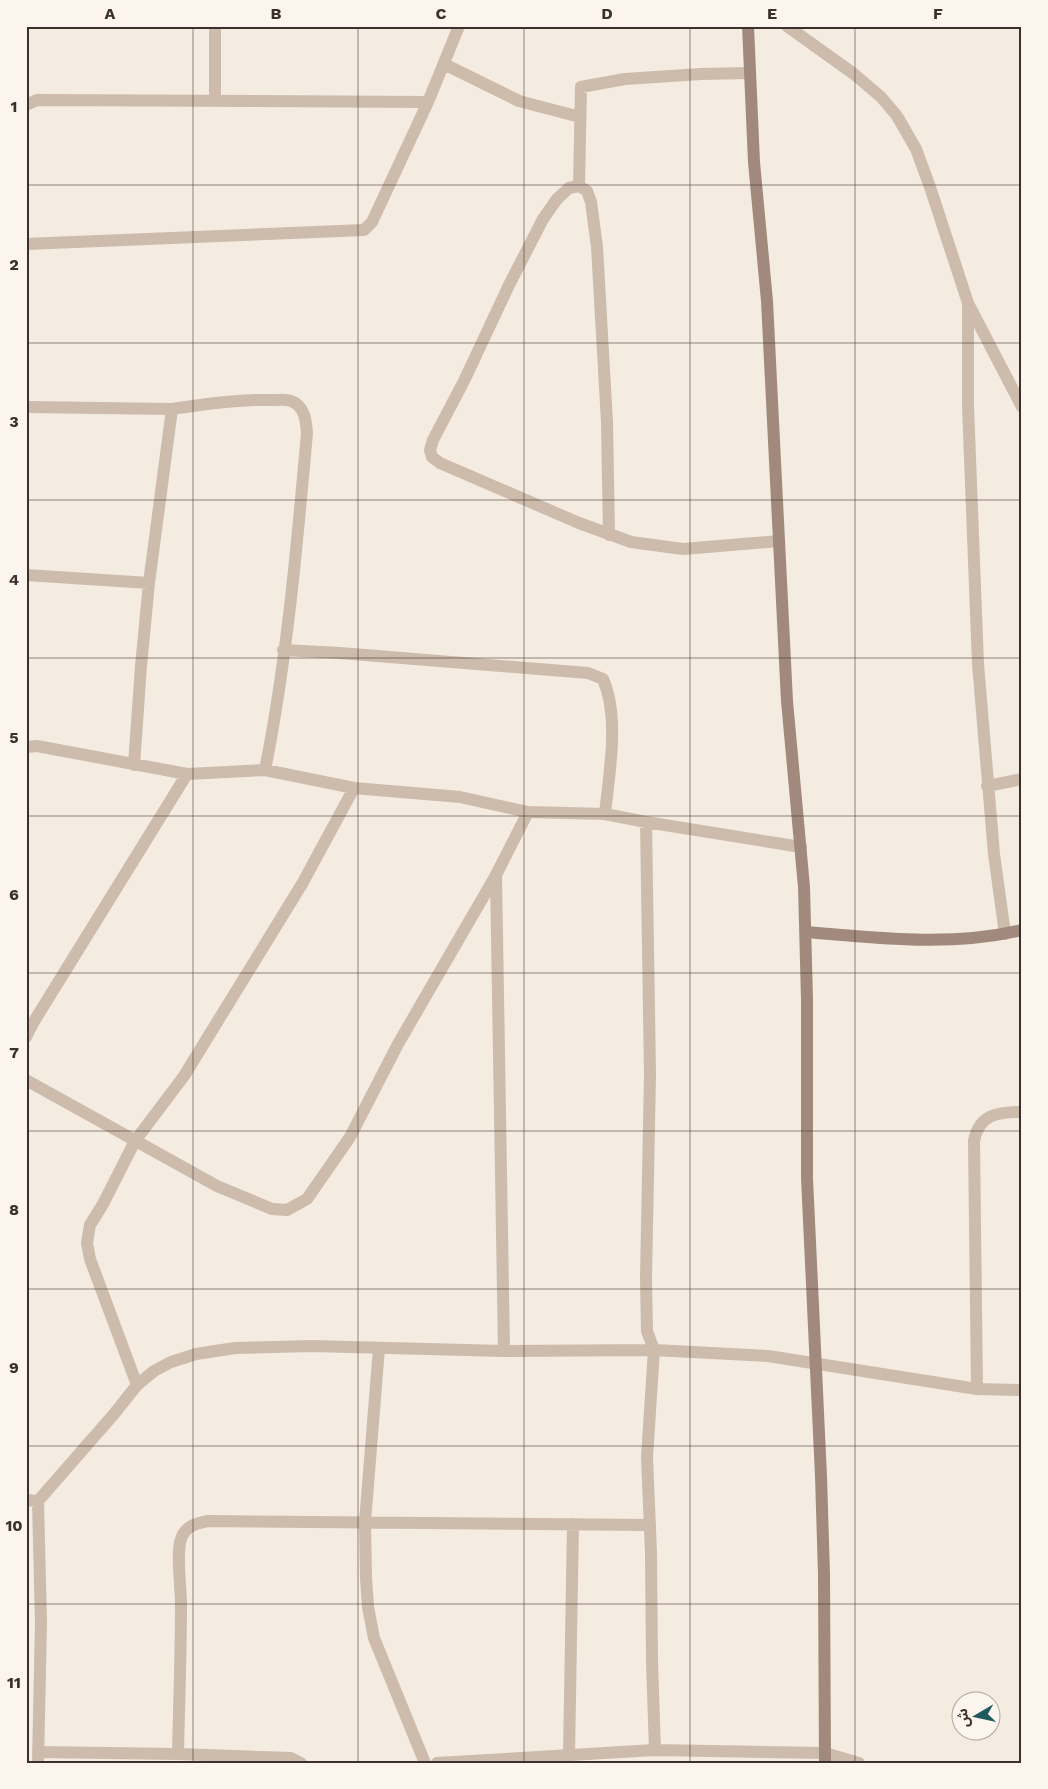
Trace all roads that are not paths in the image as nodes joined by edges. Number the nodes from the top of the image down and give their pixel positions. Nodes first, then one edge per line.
1 (215, 26) edge
2 (459, 26) edge
3 (748, 26) edge
4 (788, 26) edge
5 (444, 64) junction
6 (749, 73) junction
7 (215, 101) junction
8 (428, 102) junction
9 (26, 106) edge
10 (580, 117) junction
11 (578, 186) junction
12 (26, 244) edge
13 (968, 303) junction
14 (26, 406) edge
15 (1022, 407) edge
16 (172, 409) junction
17 (609, 535) junction
18 (779, 541) junction
19 (26, 575) edge
20 (149, 583) junction
21 (283, 650) junction
22 (26, 747) edge
23 (134, 765) junction
24 (265, 770) junction
25 (187, 774) junction
26 (1022, 779) edge
27 (987, 786) junction
28 (354, 788) junction
29 (528, 812) junction
30 (605, 814) junction
31 (646, 822) junction
32 (802, 846) junction
33 (496, 875) junction
34 (1022, 930) edge
35 (806, 932) junction
36 (1005, 934) junction
37 (26, 1037) edge
38 (26, 1080) edge
39 (1022, 1112) edge
40 (134, 1141) junction
41 (379, 1348) junction
42 (654, 1350) junction
43 (504, 1351) junction
44 (817, 1365) junction
45 (137, 1385) junction
46 (977, 1390) junction
47 (1022, 1390) edge
48 (32, 1501) edge
49 (366, 1522) junction
50 (573, 1524) junction
51 (650, 1525) junction
52 (655, 1750) junction
53 (178, 1754) junction
54 (570, 1755) junction
55 (38, 1757) edge
56 (825, 1758) edge
57 (301, 1763) edge
58 (425, 1763) edge
59 (437, 1763) edge
60 (859, 1763) edge

1 - 7 street
2 - 5 street
3 - 6 street
4 - 13 street
5 - 8 street
5 - 10 street
6 - 10 street
6 - 18 street
7 - 8 street
7 - 9 street
8 - 12 street
10 - 11 street
11 - 17 street
11 - 17 street
13 - 15 street
13 - 27 street
14 - 16 street
16 - 20 street
16 - 21 street
17 - 18 street
18 - 32 street
19 - 20 street
20 - 23 street
21 - 24 street
21 - 30 street
22 - 23 street
23 - 25 street
24 - 25 street
24 - 28 street
25 - 37 street
26 - 27 street
27 - 36 street
28 - 29 street
28 - 40 street
29 - 30 street
29 - 33 street
30 - 31 street
31 - 32 street
31 - 42 street
32 - 35 street
33 - 40 street
33 - 43 street
34 - 36 street
35 - 36 street
35 - 44 street
38 - 40 street
39 - 46 street
40 - 45 street
41 - 43 street
41 - 45 street
41 - 49 street
42 - 43 street
42 - 44 street
42 - 51 street
44 - 46 street
44 - 56 street
45 - 48 street
46 - 47 street
48 - 55 street
49 - 50 street
49 - 53 street
49 - 58 street
50 - 51 street
50 - 54 street
51 - 52 street
52 - 54 street
52 - 56 street
53 - 55 street
53 - 57 street
54 - 59 street
56 - 60 street

